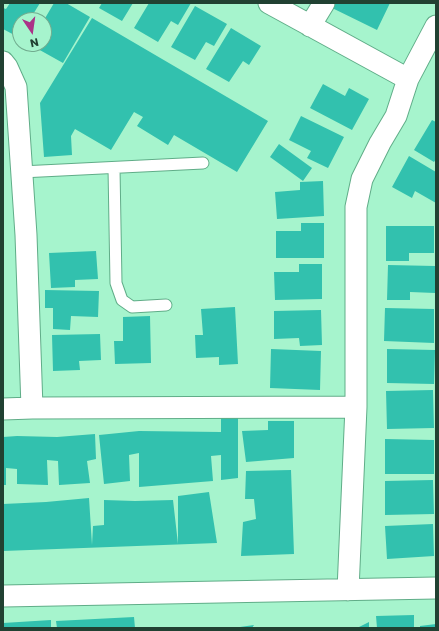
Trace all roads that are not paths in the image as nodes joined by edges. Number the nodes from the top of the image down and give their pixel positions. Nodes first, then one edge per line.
1 (269, 3) edge
2 (324, 3) edge
3 (310, 26) junction
4 (436, 26) edge
5 (3, 62) edge
6 (408, 80) junction
7 (204, 163) dead end
8 (114, 168) junction
9 (22, 172) junction
10 (166, 305) dead end
11 (356, 407) junction
12 (32, 408) junction
13 (3, 409) edge
14 (436, 588) edge
15 (348, 590) junction
16 (3, 596) edge

1 - 3 street
2 - 3 street
3 - 6 street
4 - 6 street
5 - 9 street
6 - 11 street
7 - 8 lane
8 - 9 lane
8 - 10 lane
9 - 12 street
11 - 12 street
11 - 15 street
12 - 13 street
14 - 15 street
15 - 16 street

